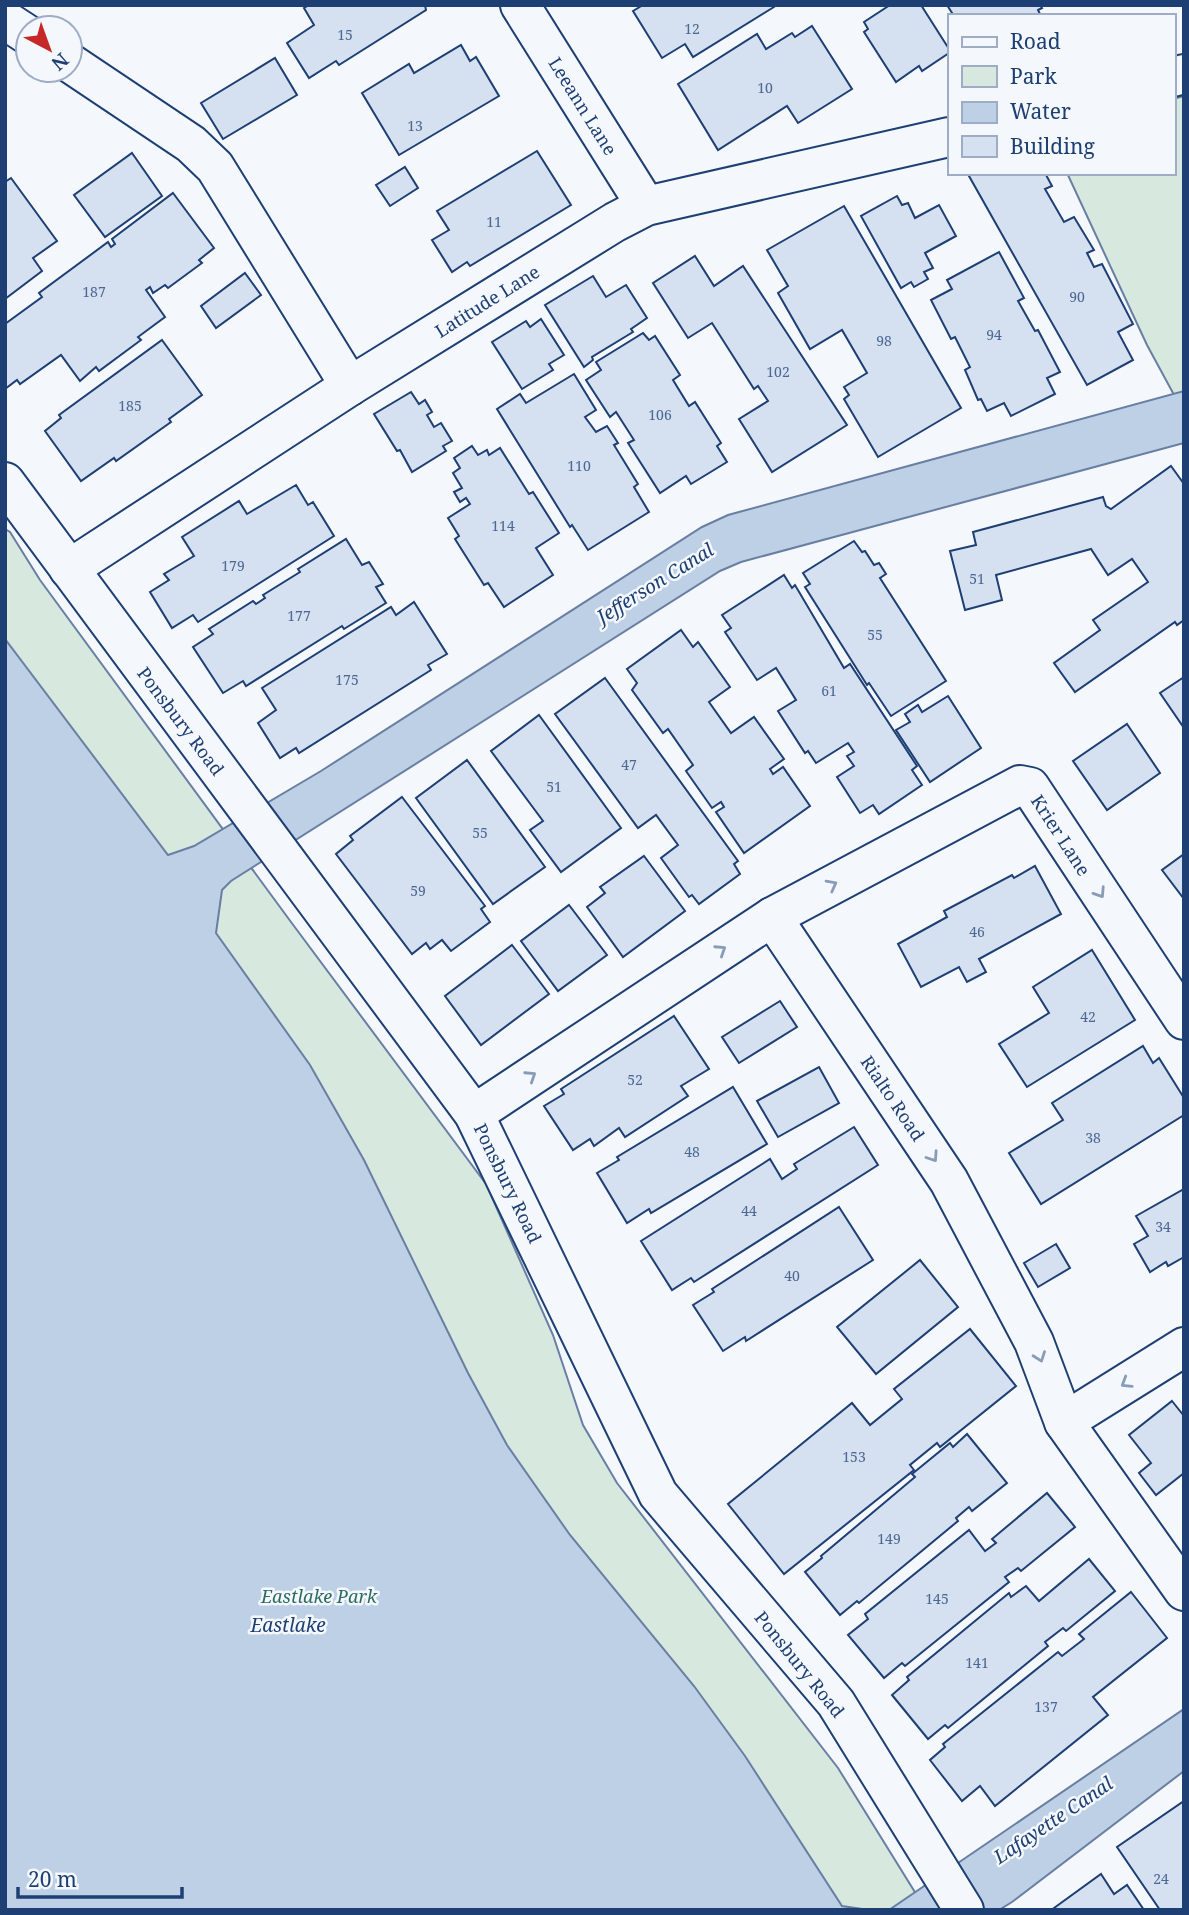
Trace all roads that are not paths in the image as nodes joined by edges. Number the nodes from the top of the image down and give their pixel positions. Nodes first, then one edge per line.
1 (528, 8) edge
2 (84, 72) edge
3 (948, 137) edge
4 (646, 206) junction
5 (350, 386) junction
6 (5, 482) edge
7 (68, 569) junction
8 (772, 917) junction
9 (1184, 1020) edge
10 (474, 1114) junction
11 (1184, 1347) edge
12 (1064, 1422) junction
13 (1184, 1591) edge
14 (964, 1910) edge

1 - 4 street, Leeann Lane
2 - 5 street
3 - 4 street, Latitude Lane
4 - 5 street, Latitude Lane
5 - 7 street, Latitude Lane
6 - 7 street, Ponsbury Road
7 - 10 street, Ponsbury Road
8 -> 9 street, Krier Lane
10 -> 8 street
8 -> 12 street, Rialto Road
10 - 14 street, Ponsbury Road
11 -> 12 street
12 - 13 street, Rialto Road

